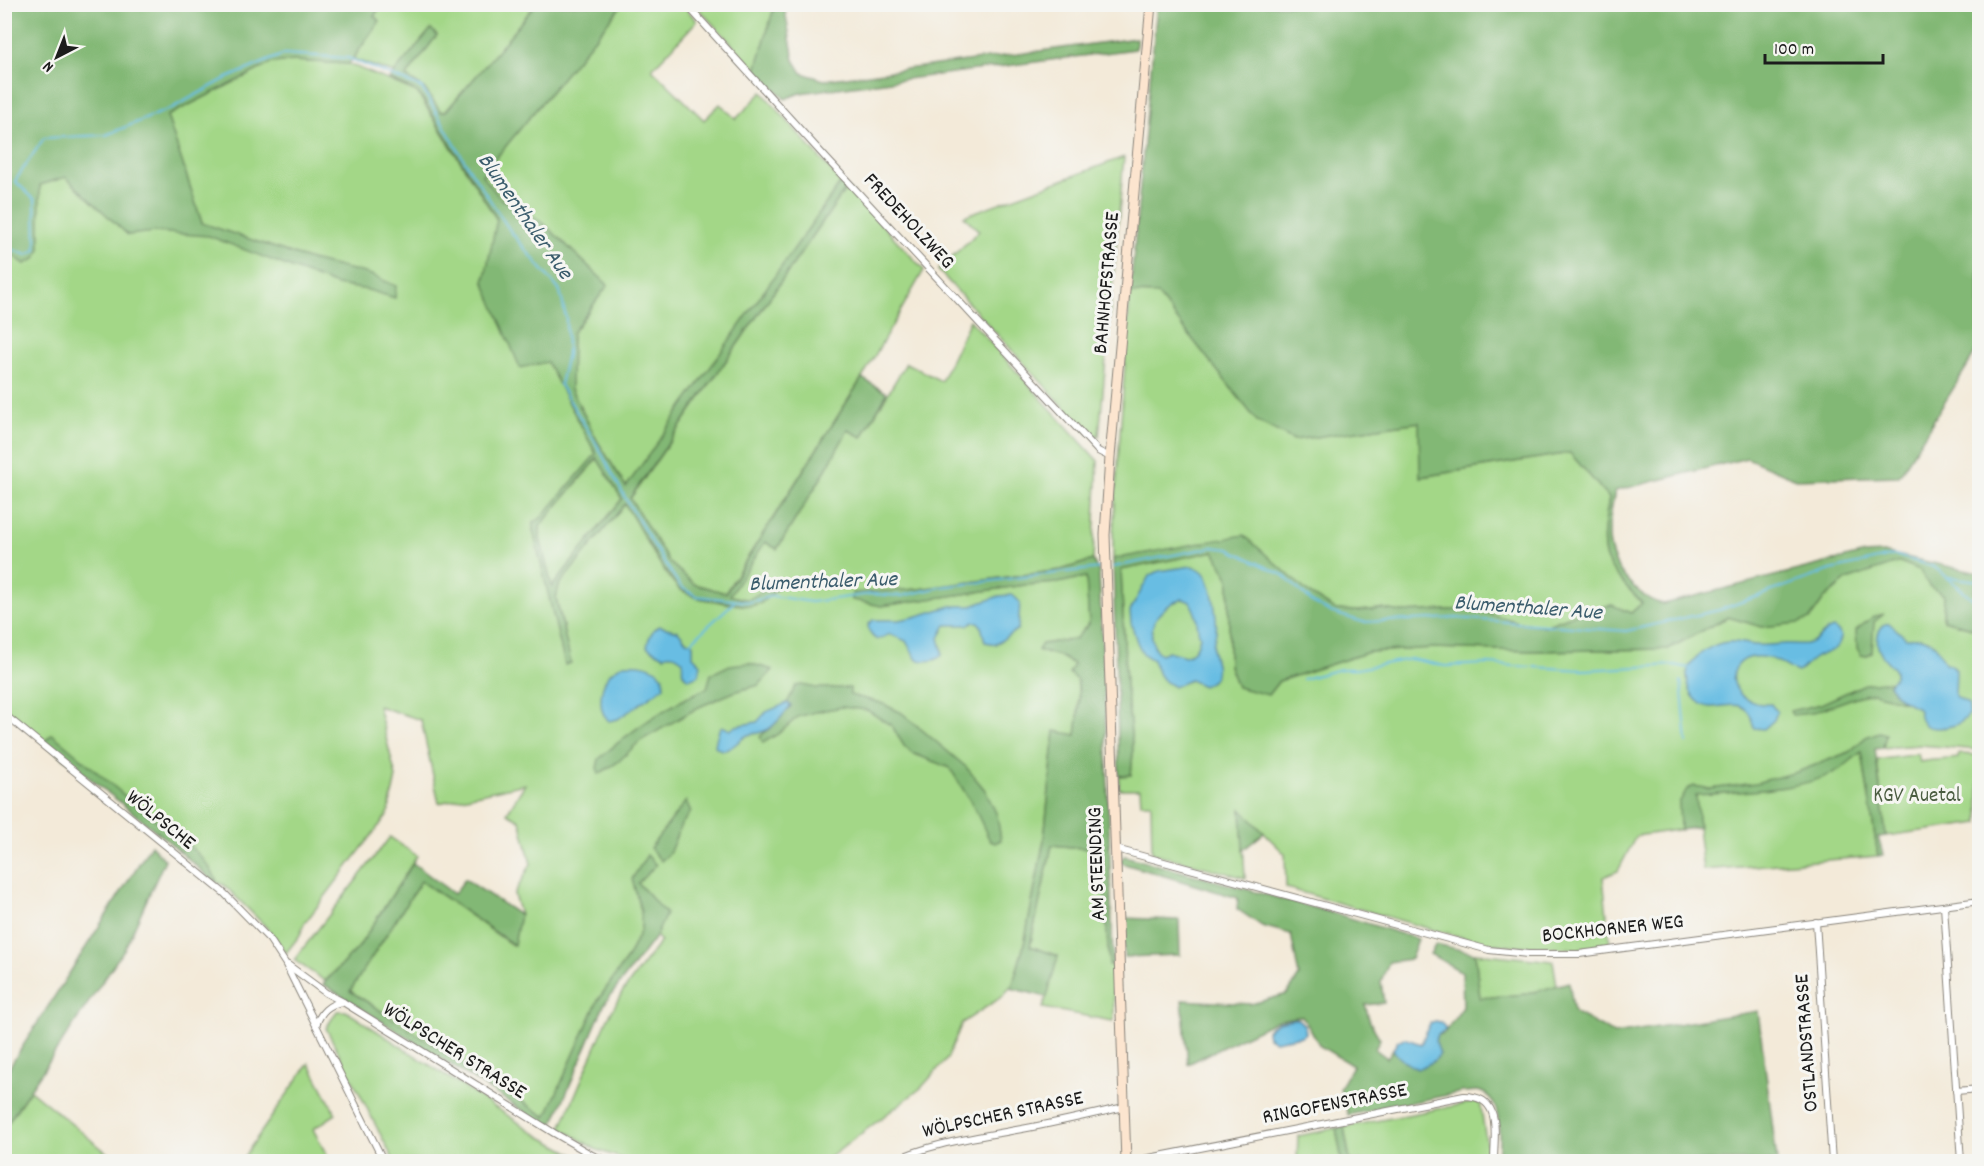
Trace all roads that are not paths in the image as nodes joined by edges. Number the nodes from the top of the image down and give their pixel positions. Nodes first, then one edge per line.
1 (686, 4) edge
2 (1151, 4) edge
3 (1110, 457) junction
4 (1105, 565) joint
5 (4, 714) edge
6 (1116, 849) junction
7 (1980, 901) edge
8 (1944, 906) junction
9 (1816, 922) junction
10 (285, 963) junction
11 (343, 1002) junction
12 (316, 1026) junction
13 (1980, 1089) edge
14 (1956, 1091) junction
15 (1124, 1107) junction
16 (384, 1161) edge
17 (610, 1161) edge
18 (891, 1161) edge
19 (1127, 1161) edge
20 (1494, 1161) edge
21 (1832, 1161) edge
22 (1961, 1161) edge

1 - 3 street, FREDEHOLZWEG
2 - 3 street, BAHNHOFSTRASSE
3 - 4 street, BAHNHOFSTRASSE
4 - 6 street, AM STEENDING
5 - 10 street, WÖLPSCHE
6 - 9 street, BOCKHORNER WEG
6 - 15 street, AM STEENDING
7 - 8 street, BOCKHORNER WEG
8 - 9 street, BOCKHORNER WEG
8 - 14 street
9 - 21 street, OSTLANDSTRASSE
10 - 11 street, WÖLPSCHER STRASSE
10 - 12 street
11 - 12 street
11 - 17 street, WÖLPSCHER STRASSE
12 - 16 street
13 - 14 street
14 - 22 street
15 - 18 street, WÖLPSCHER STRASSE
15 - 19 street, AM STEENDING
19 - 20 street, RINGOFENSTRASSE

